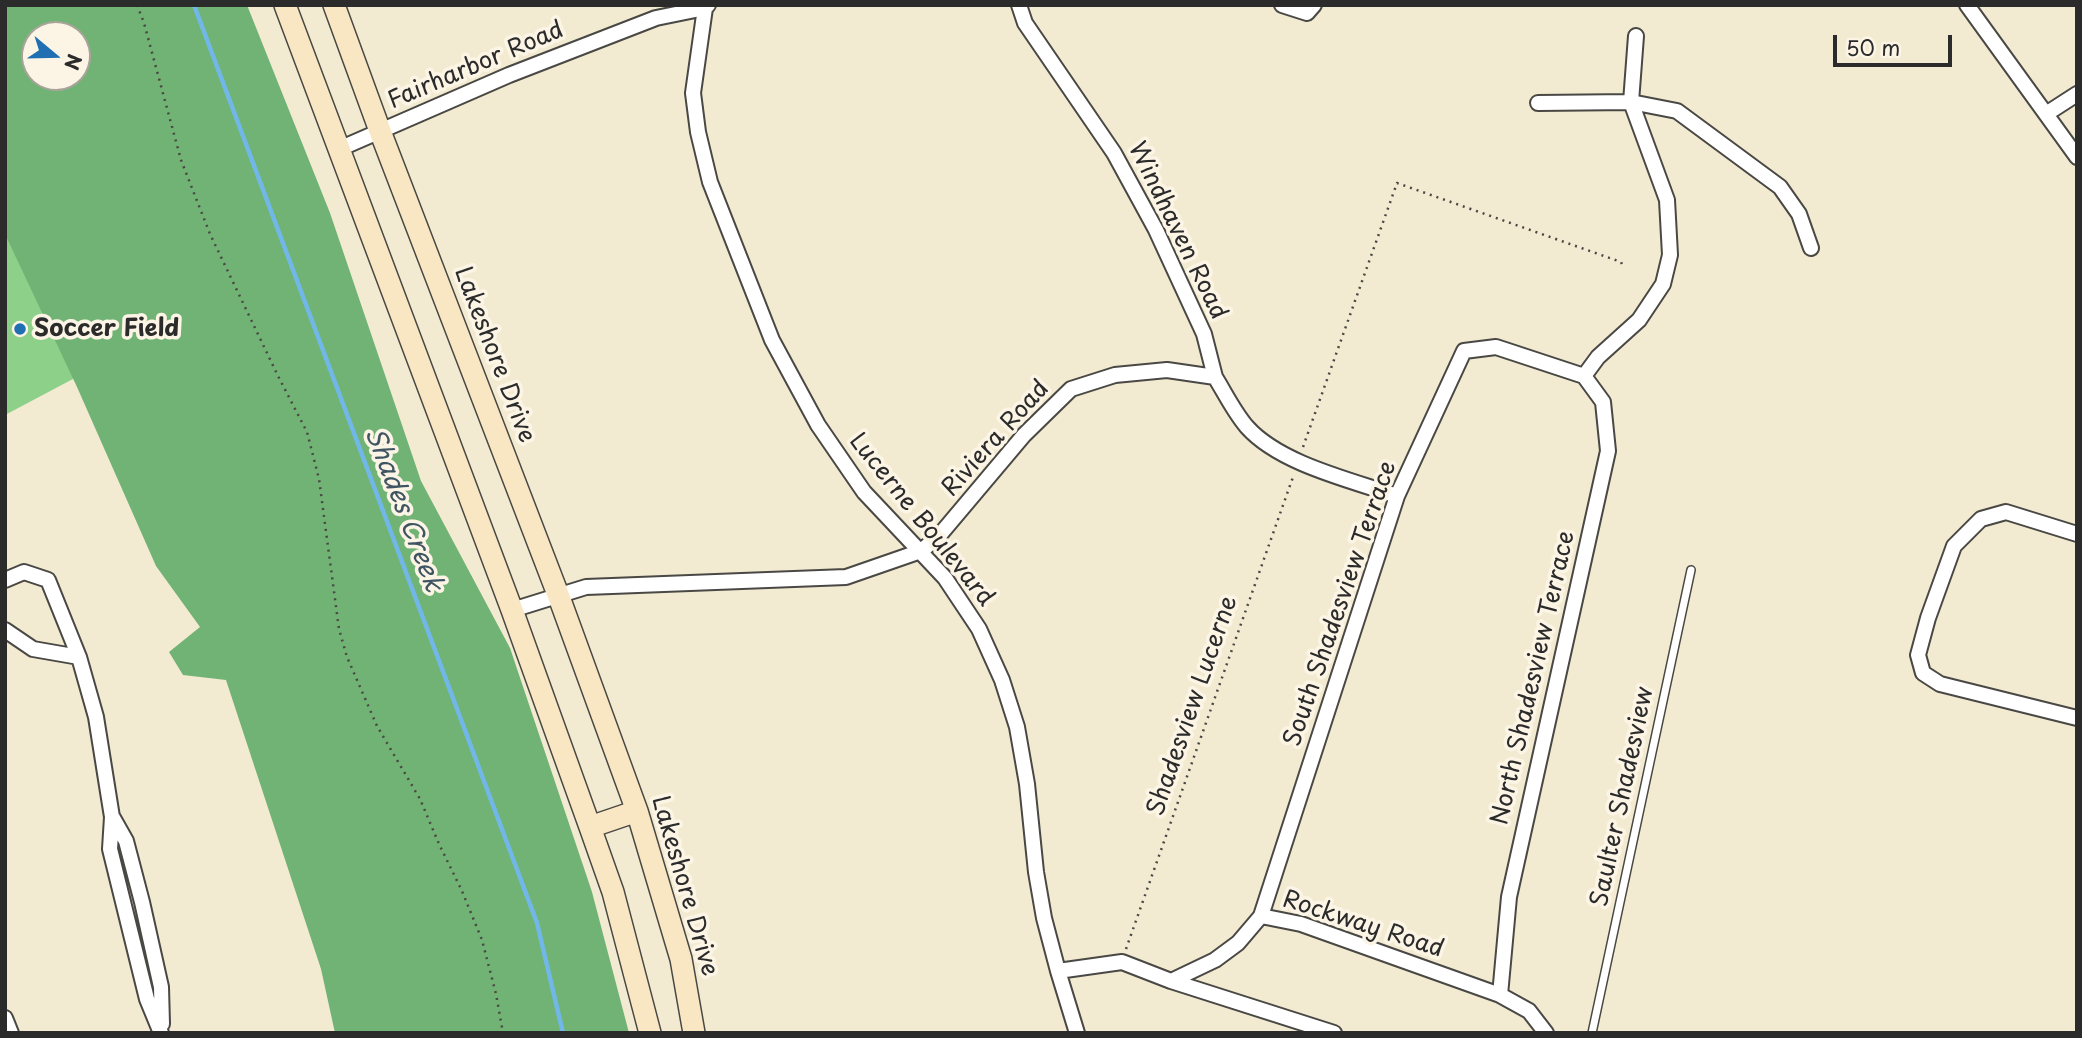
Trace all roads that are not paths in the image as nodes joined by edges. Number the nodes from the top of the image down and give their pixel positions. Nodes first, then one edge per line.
1 (285, 5) edge
2 (334, 5) edge
3 (1019, 5) edge
4 (1282, 5) edge
5 (1314, 5) edge
6 (1967, 5) edge
7 (707, 6) edge
8 (1636, 36) dead end
9 (2077, 94) edge
10 (1631, 102) junction
11 (1538, 103) dead end
12 (2046, 114) junction
13 (380, 131) junction
14 (339, 149) junction
15 (2077, 157) edge
16 (1811, 248) dead end
17 (1584, 376) junction
18 (1214, 377) junction
19 (1397, 496) junction
20 (2077, 534) edge
21 (921, 551) junction
22 (1691, 570) dead end
23 (5, 580) edge
24 (559, 597) junction
25 (512, 610) junction
26 (5, 630) edge
27 (79, 657) junction
28 (2077, 718) edge
29 (637, 811) junction
30 (590, 827) junction
31 (1261, 916) junction
32 (1058, 971) junction
33 (1171, 981) junction
34 (1500, 995) junction
35 (5, 1018) edge
36 (10, 1033) edge
37 (162, 1033) edge
38 (650, 1033) edge
39 (694, 1033) edge
40 (1077, 1033) edge
41 (1334, 1033) edge
42 (1546, 1033) edge
43 (1592, 1033) edge

1 - 14 main road
2 - 13 main road, Lakeshore Drive
3 - 18 street, Windhaven Road
4 - 5 street
6 - 12 street
7 - 13 street, Fairharbor Road
7 - 21 street, Lucerne Boulevard
8 - 10 street
9 - 12 street
10 - 11 street
10 - 16 street
10 - 17 street
12 - 15 street
13 - 14 street
13 - 24 main road, Lakeshore Drive
14 - 25 main road
17 - 19 street, South Shadesview Terrace
17 - 34 street, North Shadesview Terrace
18 - 19 street
18 - 21 street, Riviera Road
19 - 31 street, South Shadesview Terrace
20 - 28 street
21 - 24 street, Riviera Road
21 - 32 street, Lucerne Boulevard
22 - 43 lane, Saulter Shadesview
23 - 27 street
24 - 25 street
24 - 29 main road, Lakeshore Drive
25 - 30 main road
26 - 27 street
27 - 37 street
29 - 30 main road
29 - 39 main road, Lakeshore Drive
30 - 38 main road
31 - 33 street, Rockway Road
31 - 34 street, Rockway Road
32 - 33 street
32 - 40 street, Lucerne Boulevard
33 - 41 street
34 - 42 street, Rockway Road
35 - 36 street

